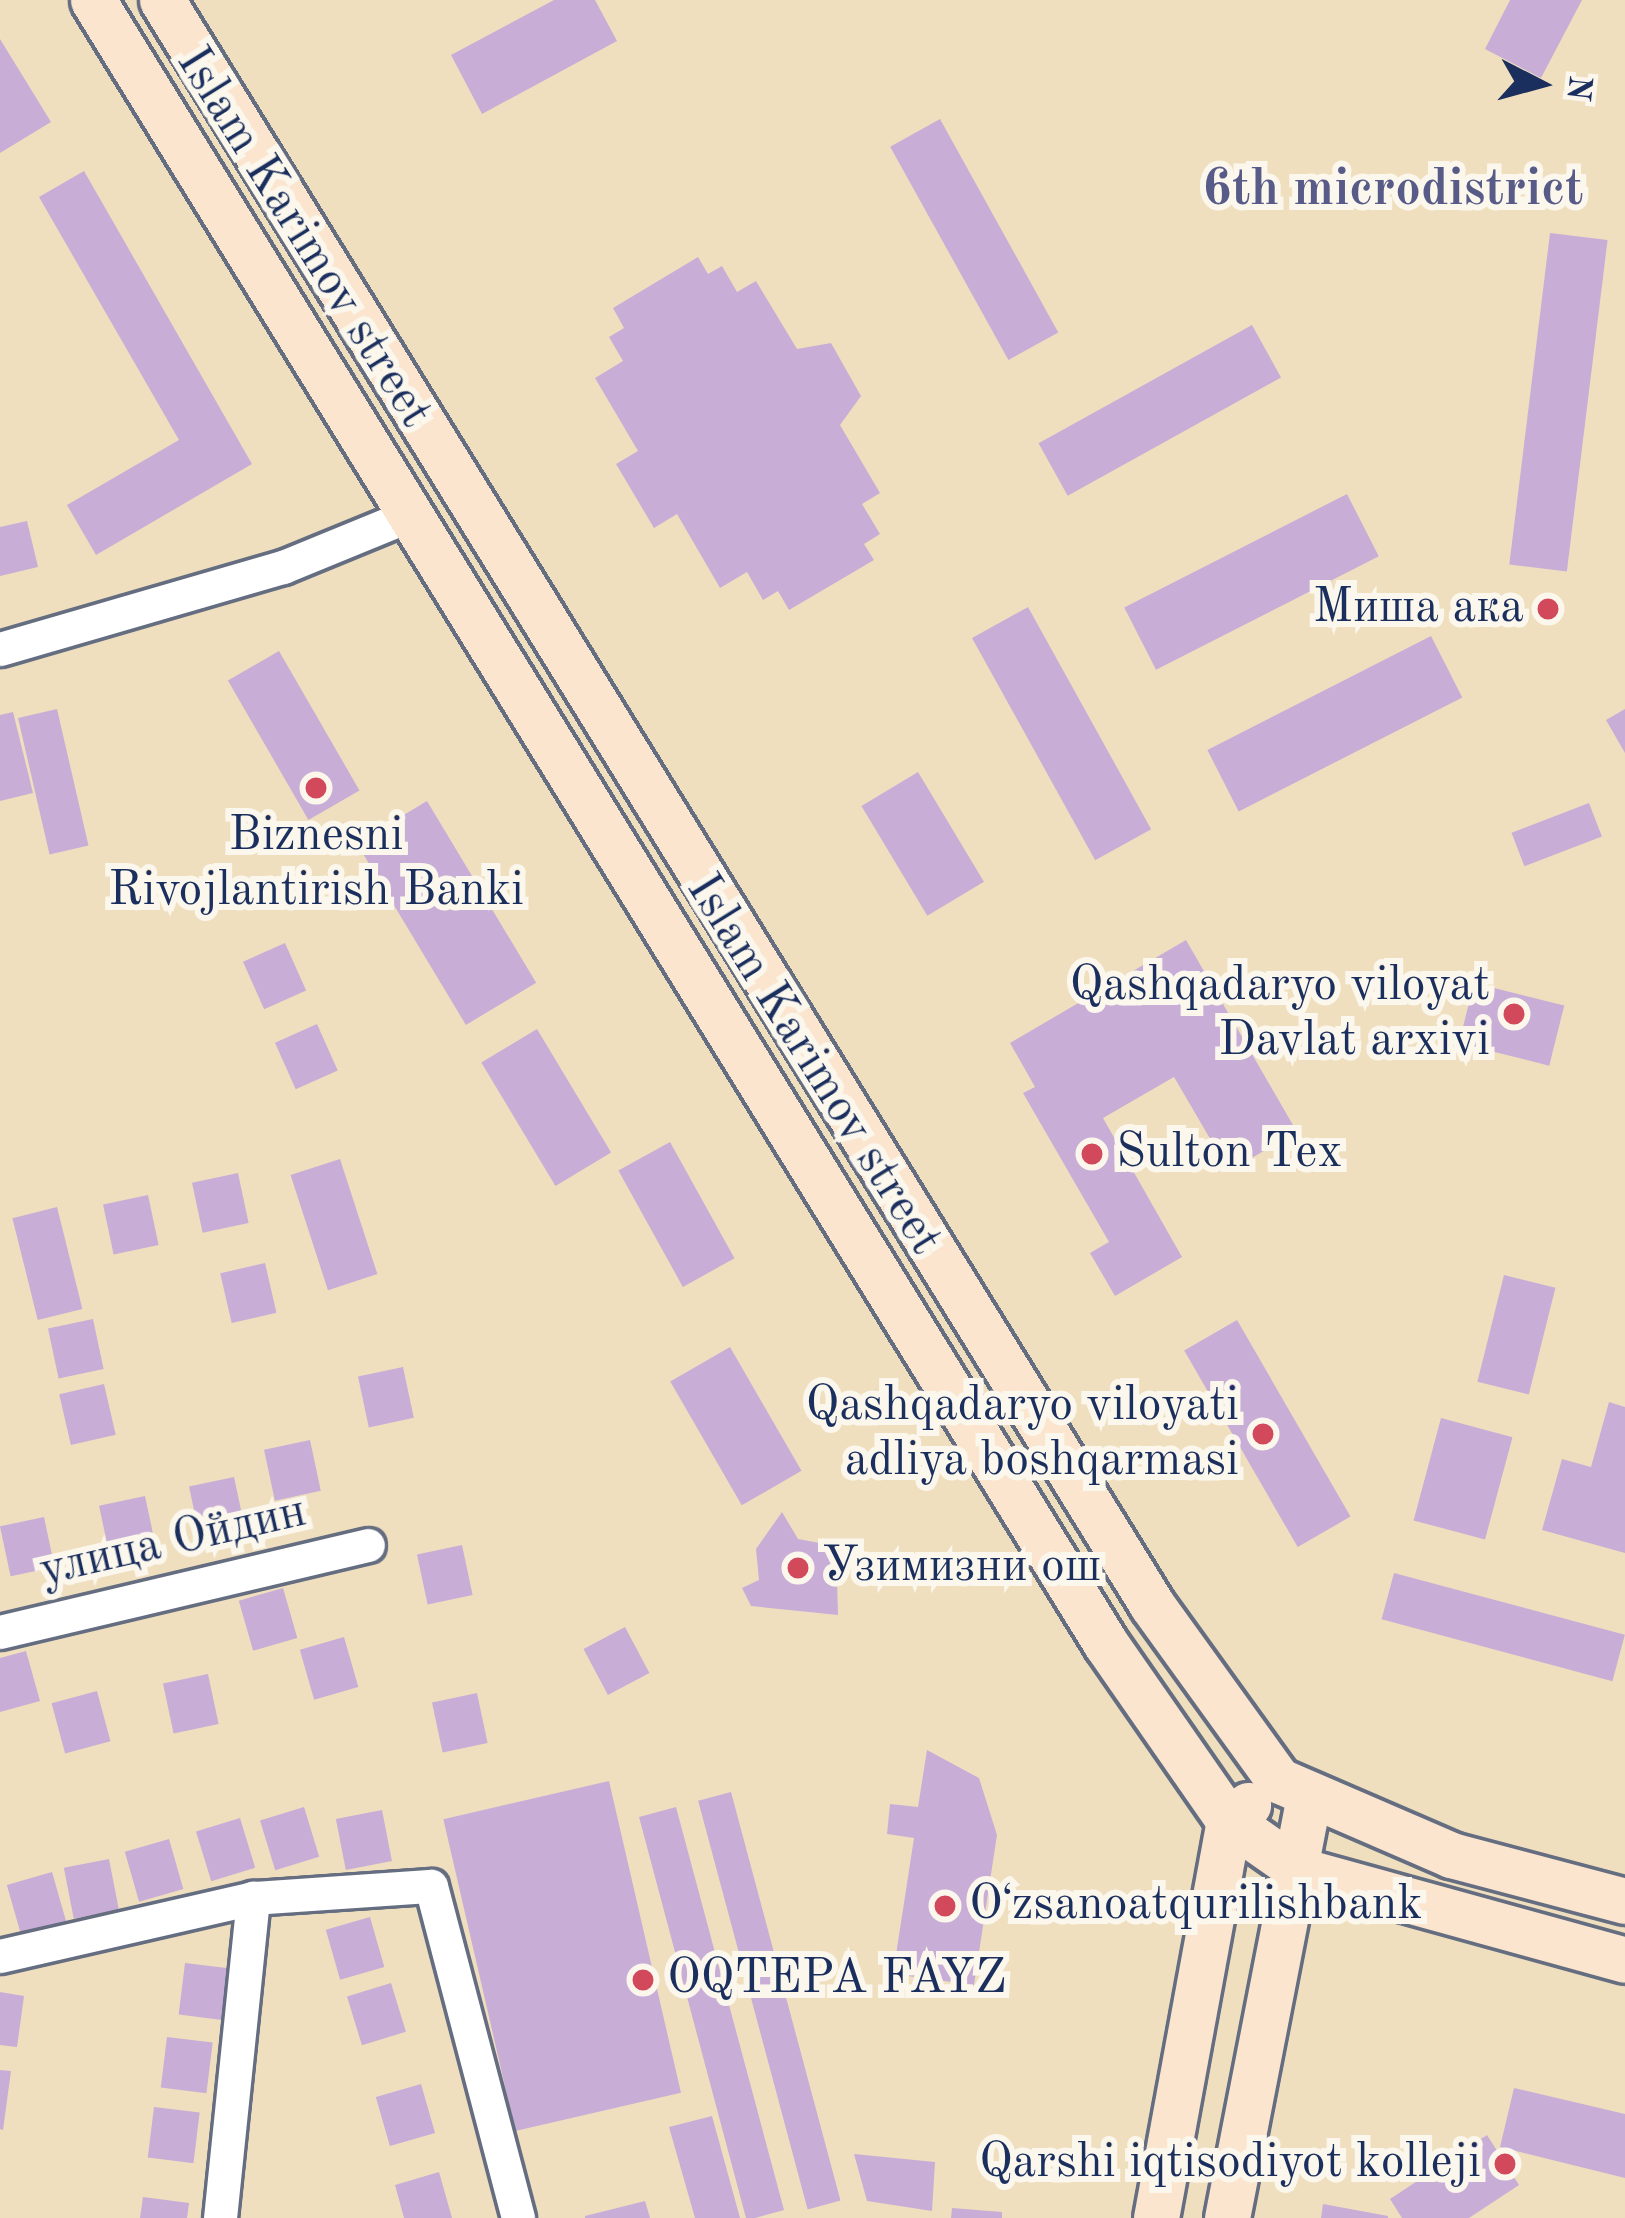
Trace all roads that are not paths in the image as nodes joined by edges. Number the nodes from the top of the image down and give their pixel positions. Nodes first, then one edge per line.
1 (93, 0) edge
2 (162, 0) edge
3 (410, 514) junction
4 (0, 649) edge
5 (880, 1158) junction
6 (831, 1194) junction
7 (368, 1545) dead end
8 (0, 1633) edge
9 (1294, 1788) junction
10 (1229, 1821) junction
11 (1299, 1870) junction
12 (253, 1898) junction
13 (1625, 1901) edge
14 (0, 1957) edge
15 (1625, 1960) edge
16 (220, 2218) edge
17 (518, 2218) edge
18 (1156, 2218) edge
19 (1227, 2218) edge

1 - 3 main road, Islam Karimov street
2 - 5 main road, Islam Karimov street
3 - 4 street
3 - 6 main road, Islam Karimov street
5 - 6 main road
5 - 9 main road, Islam Karimov street
6 - 10 main road, Islam Karimov street
7 - 8 street, улица Ойдин
9 - 10 main road
9 - 11 main road
9 - 13 main road
10 - 11 main road, Islam Karimov street
10 - 18 main road
11 - 15 main road, Islam Karimov street
11 - 19 main road
12 - 14 street
12 - 16 street
12 - 17 street

